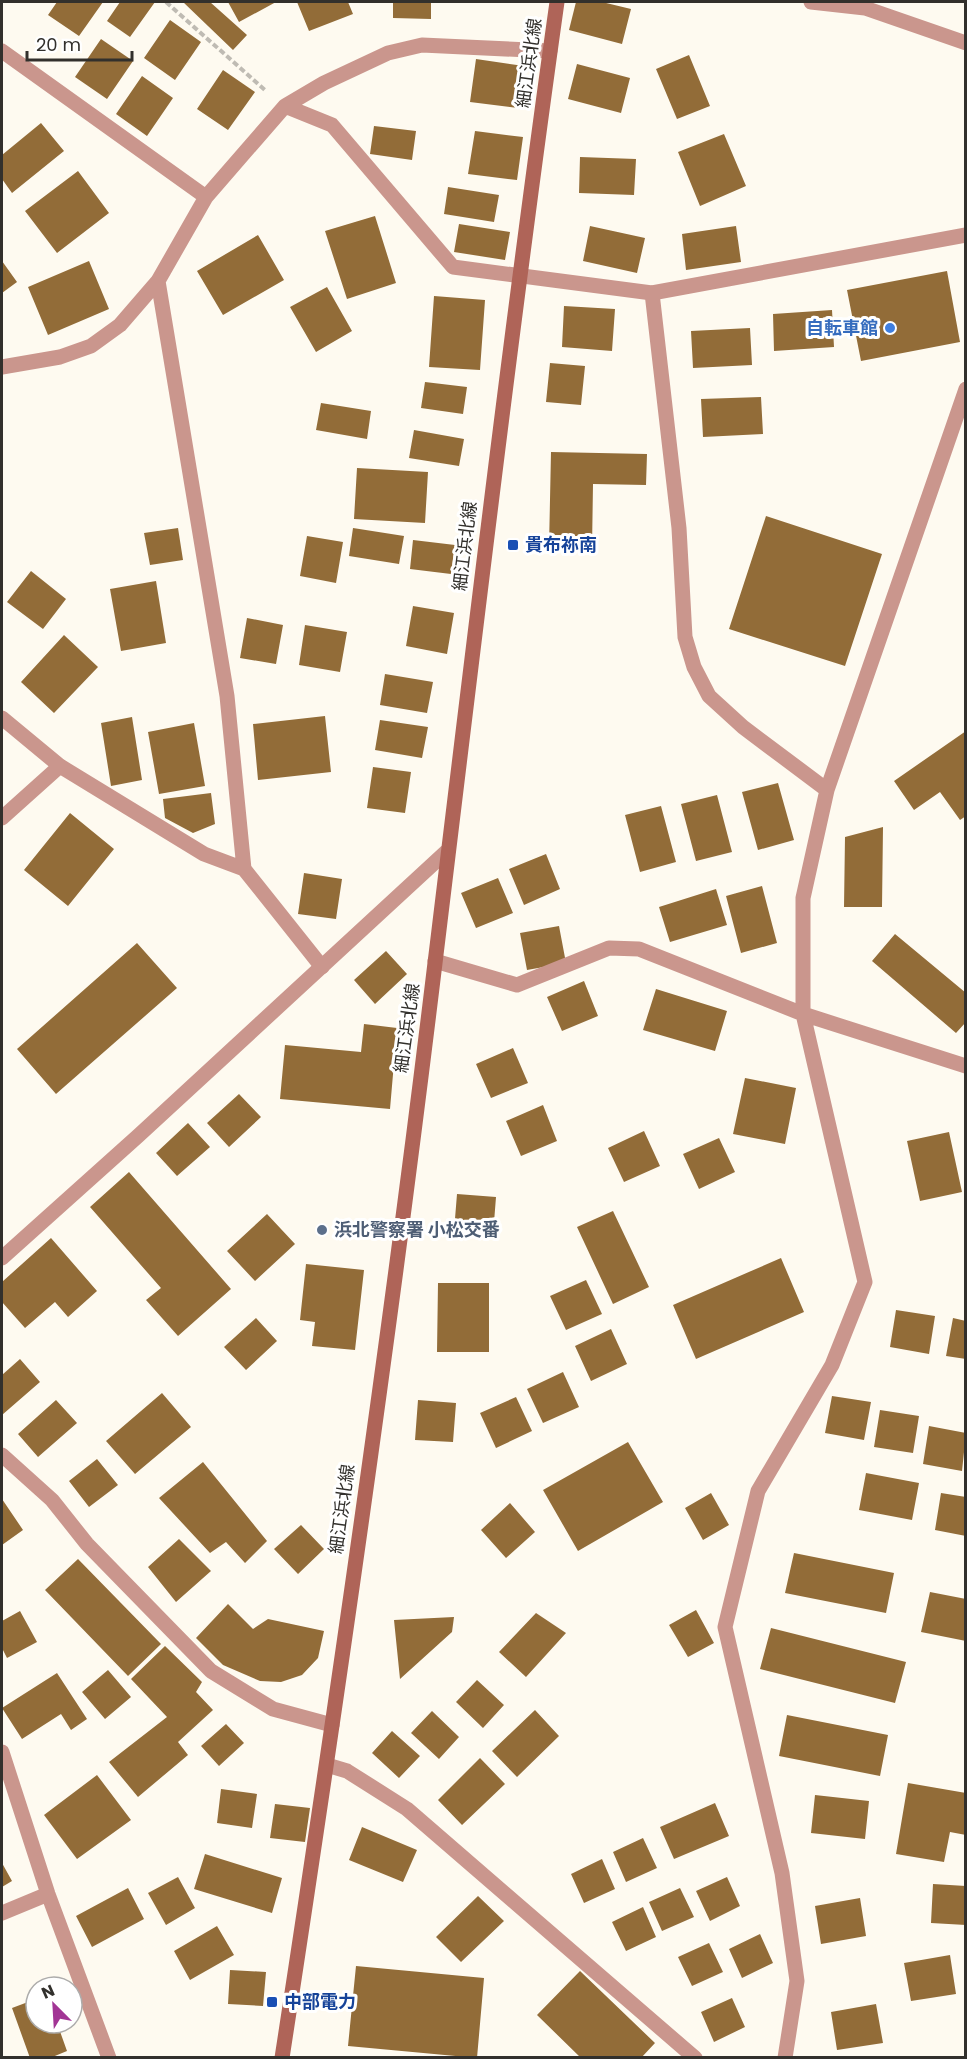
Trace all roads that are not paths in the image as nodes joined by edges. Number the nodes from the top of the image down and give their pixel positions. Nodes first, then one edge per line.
1 (557, 2) edge
2 (811, 2) edge
3 (966, 43) edge
4 (2, 51) edge
5 (550, 51) junction
6 (285, 106) junction
7 (206, 197) junction
8 (966, 235) edge
9 (519, 274) junction
10 (158, 281) junction
11 (652, 293) junction
12 (2, 367) edge
13 (966, 388) edge
14 (2, 718) edge
15 (60, 766) junction
16 (827, 790) junction
17 (2, 818) edge
18 (446, 852) junction
19 (244, 869) junction
20 (435, 961) junction
21 (322, 967) junction
22 (803, 1014) junction
23 (966, 1066) edge
24 (2, 1258) edge
25 (2, 1455) edge
26 (332, 1725) junction
27 (2, 1752) edge
28 (327, 1765) junction
29 (48, 1894) junction
30 (2, 1913) edge
31 (110, 2058) edge
32 (282, 2058) edge
33 (695, 2058) edge
34 (785, 2058) edge

1 - 5 main road, 細江浜北線
2 - 3 street
4 - 7 street
5 - 6 street
5 - 9 main road, 細江浜北線
6 - 7 street
6 - 9 street
7 - 10 street
8 - 11 street
9 - 11 street
9 - 18 main road, 細江浜北線
10 - 12 street
10 - 19 street
11 - 16 street
13 - 16 street
14 - 15 street
15 - 17 street
15 - 19 street
16 - 22 street
18 - 20 main road, 細江浜北線
18 - 21 street
19 - 21 street
20 - 22 street
20 - 26 main road, 細江浜北線
21 - 24 street
22 - 23 street
22 - 34 street
25 - 26 street
26 - 28 main road, 細江浜北線
27 - 29 street
28 - 32 main road, 細江浜北線
28 - 33 street
29 - 30 street
29 - 31 street

